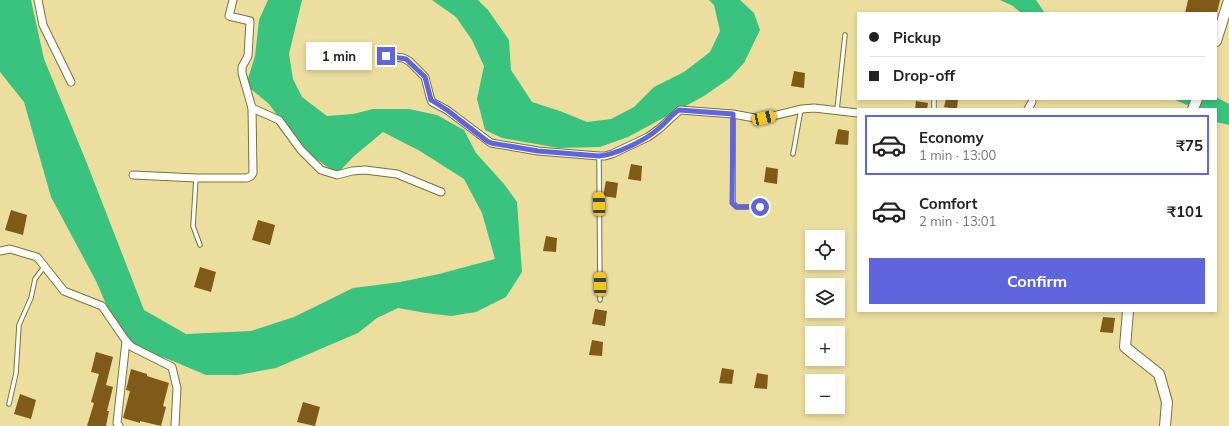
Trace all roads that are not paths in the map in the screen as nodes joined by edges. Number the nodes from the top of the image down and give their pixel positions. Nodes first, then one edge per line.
1 (38, 0) edge
2 (233, 0) edge
3 (1229, 0) edge
4 (845, 35) dead end
5 (1217, 38) edge
6 (386, 56) dead end
7 (71, 82) dead end
8 (252, 108) junction
9 (801, 109) junction
10 (837, 110) junction
11 (857, 113) edge
12 (733, 114) junction
13 (794, 154) dead end
14 (599, 156) junction
15 (133, 175) dead end
16 (196, 178) junction
17 (441, 192) dead end
18 (760, 207) dead end
19 (200, 245) dead end
20 (0, 251) edge
21 (45, 266) junction
22 (600, 300) dead end
23 (1128, 312) edge
24 (126, 340) junction
25 (9, 404) dead end
26 (119, 426) edge
27 (174, 426) edge
28 (1165, 426) edge

1 - 7 street
2 - 8 street
3 - 5 street
4 - 10 lane
6 - 14 street
8 - 16 street
8 - 17 street
9 - 10 street
9 - 12 street
9 - 13 lane
10 - 11 street
12 - 14 street
12 - 18 lane
14 - 22 lane
15 - 16 street
16 - 19 lane
20 - 21 street
21 - 24 street
21 - 25 lane
23 - 28 street
24 - 26 street
24 - 27 street

